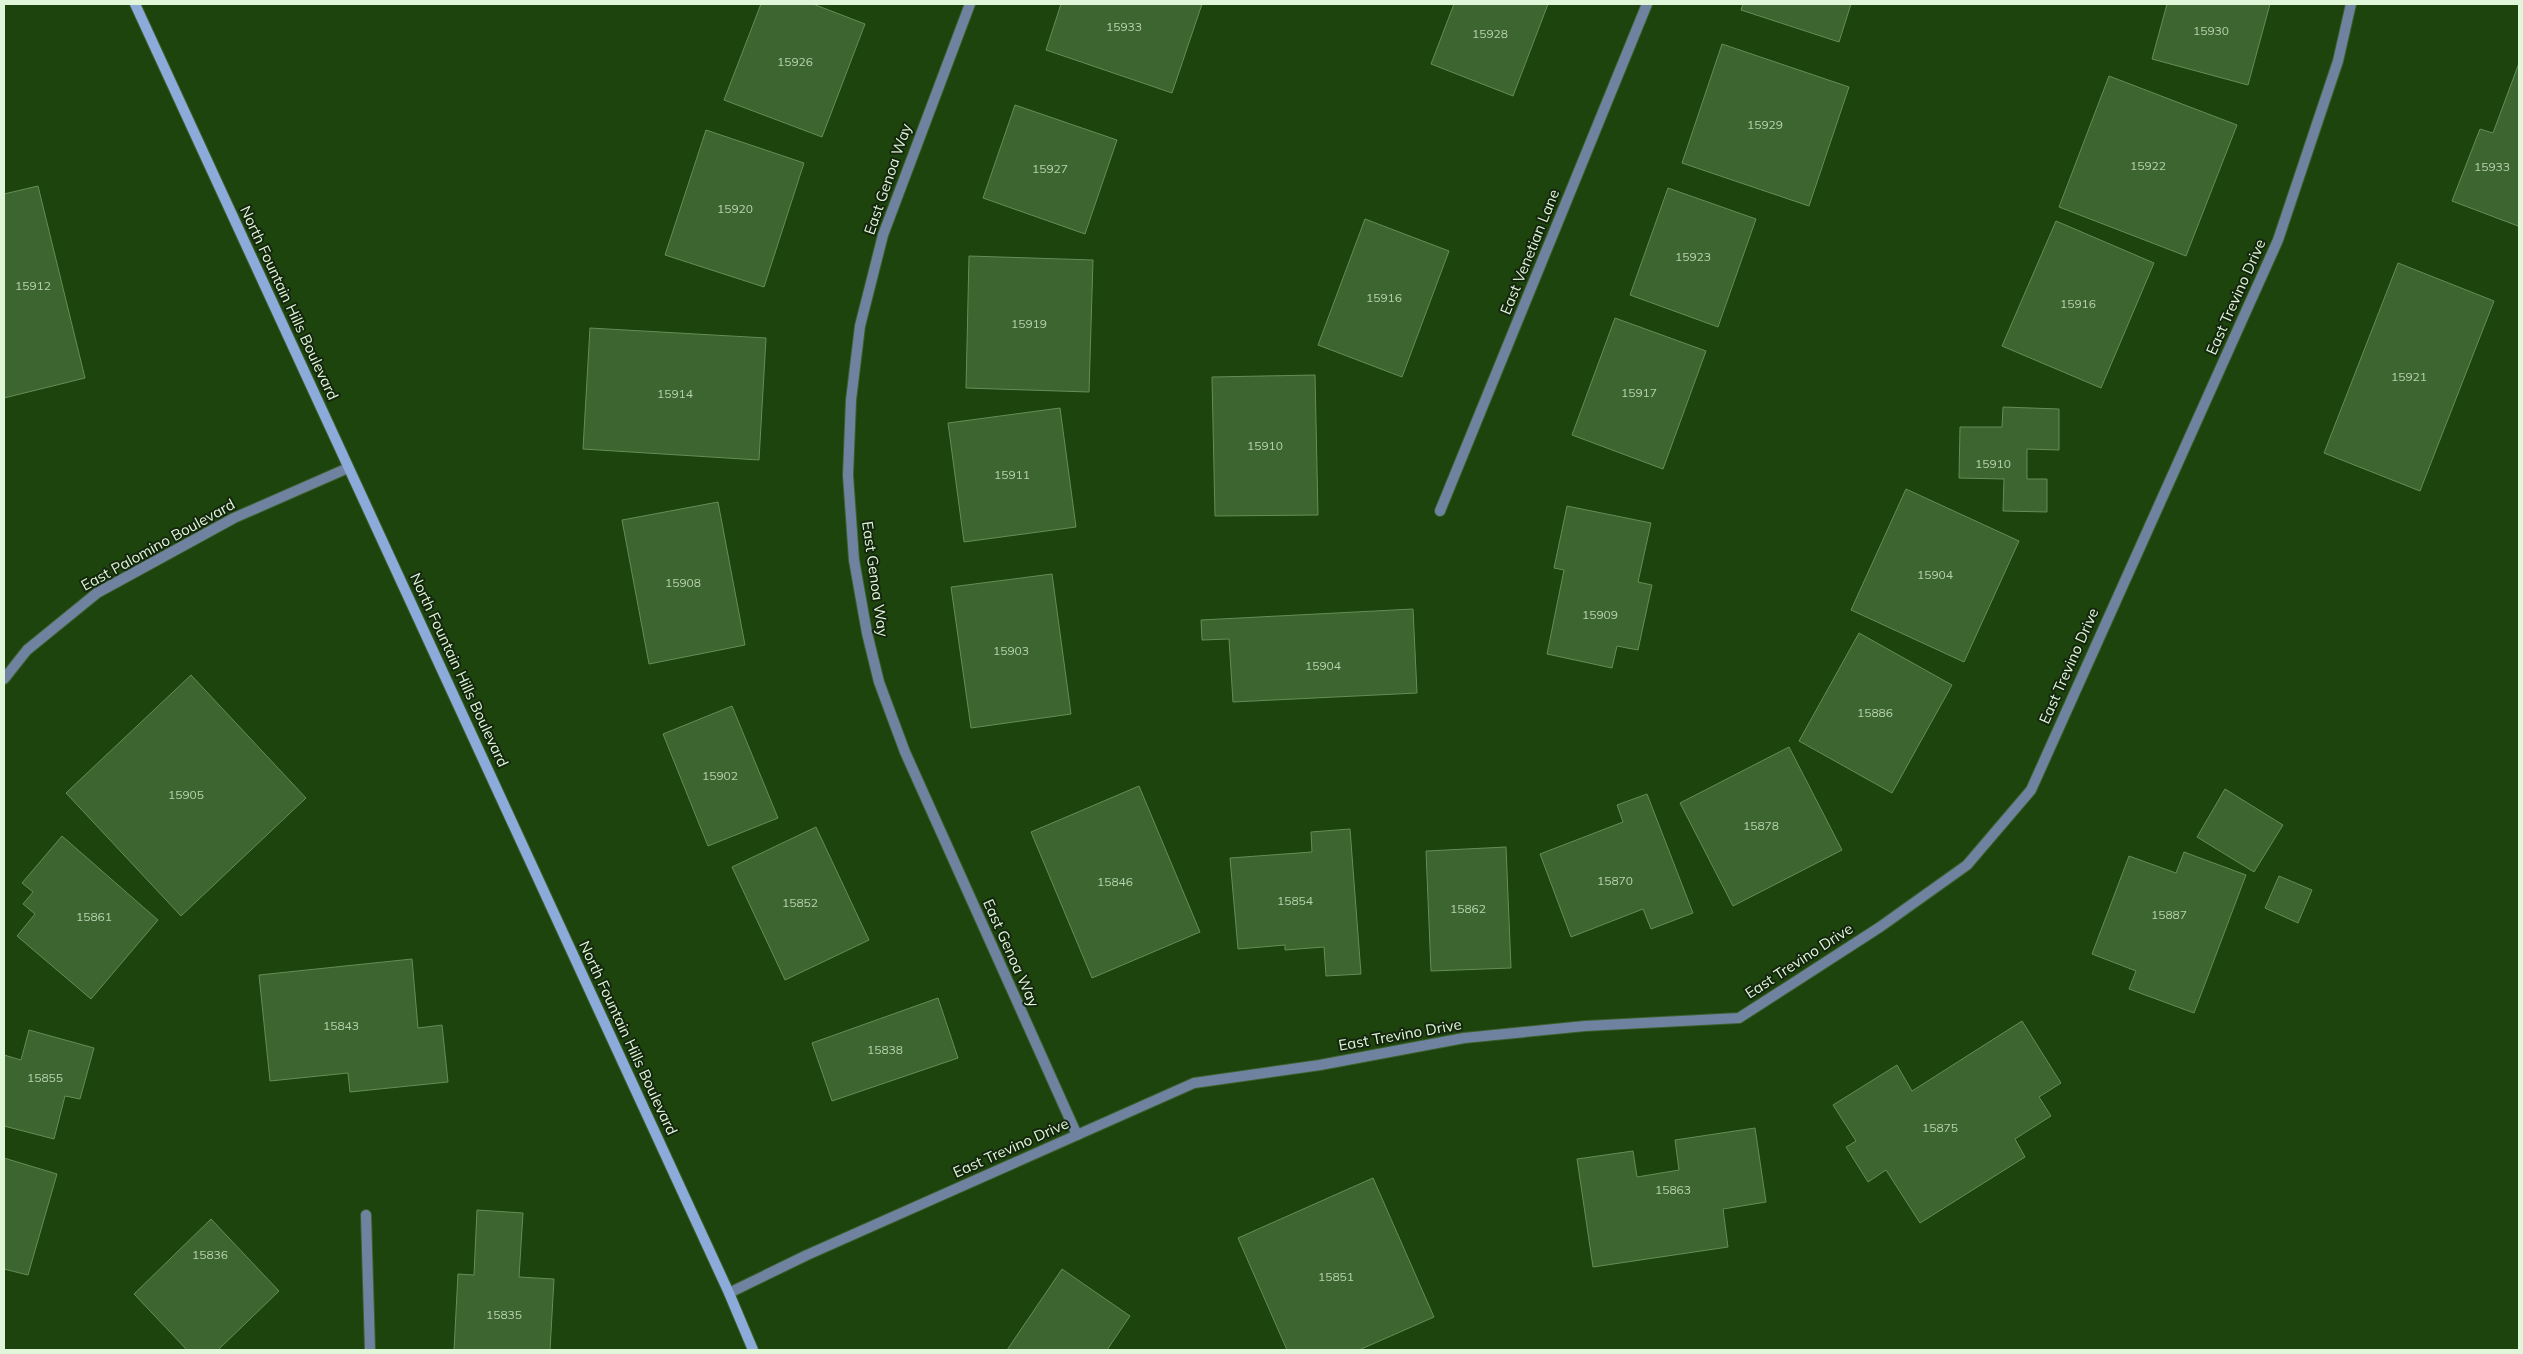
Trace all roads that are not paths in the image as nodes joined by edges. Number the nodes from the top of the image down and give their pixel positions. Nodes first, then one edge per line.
1 (135, 4) edge
2 (970, 4) edge
3 (1646, 4) edge
4 (2351, 4) edge
5 (348, 468) junction
6 (1440, 511) dead end
7 (4, 679) edge
8 (1077, 1135) junction
9 (366, 1215) dead end
10 (729, 1293) junction
11 (370, 1350) edge
12 (753, 1350) edge

1 - 5 main road, North Fountain Hills Boulevard
2 - 8 street, East Genoa Way
3 - 6 street, East Venetian Lane
4 - 8 street, East Trevino Drive
5 - 7 street, East Palomino Boulevard
5 - 10 main road, North Fountain Hills Boulevard
8 - 10 street, East Trevino Drive
9 - 11 street
10 - 12 main road, North Fountain Hills Boulevard

